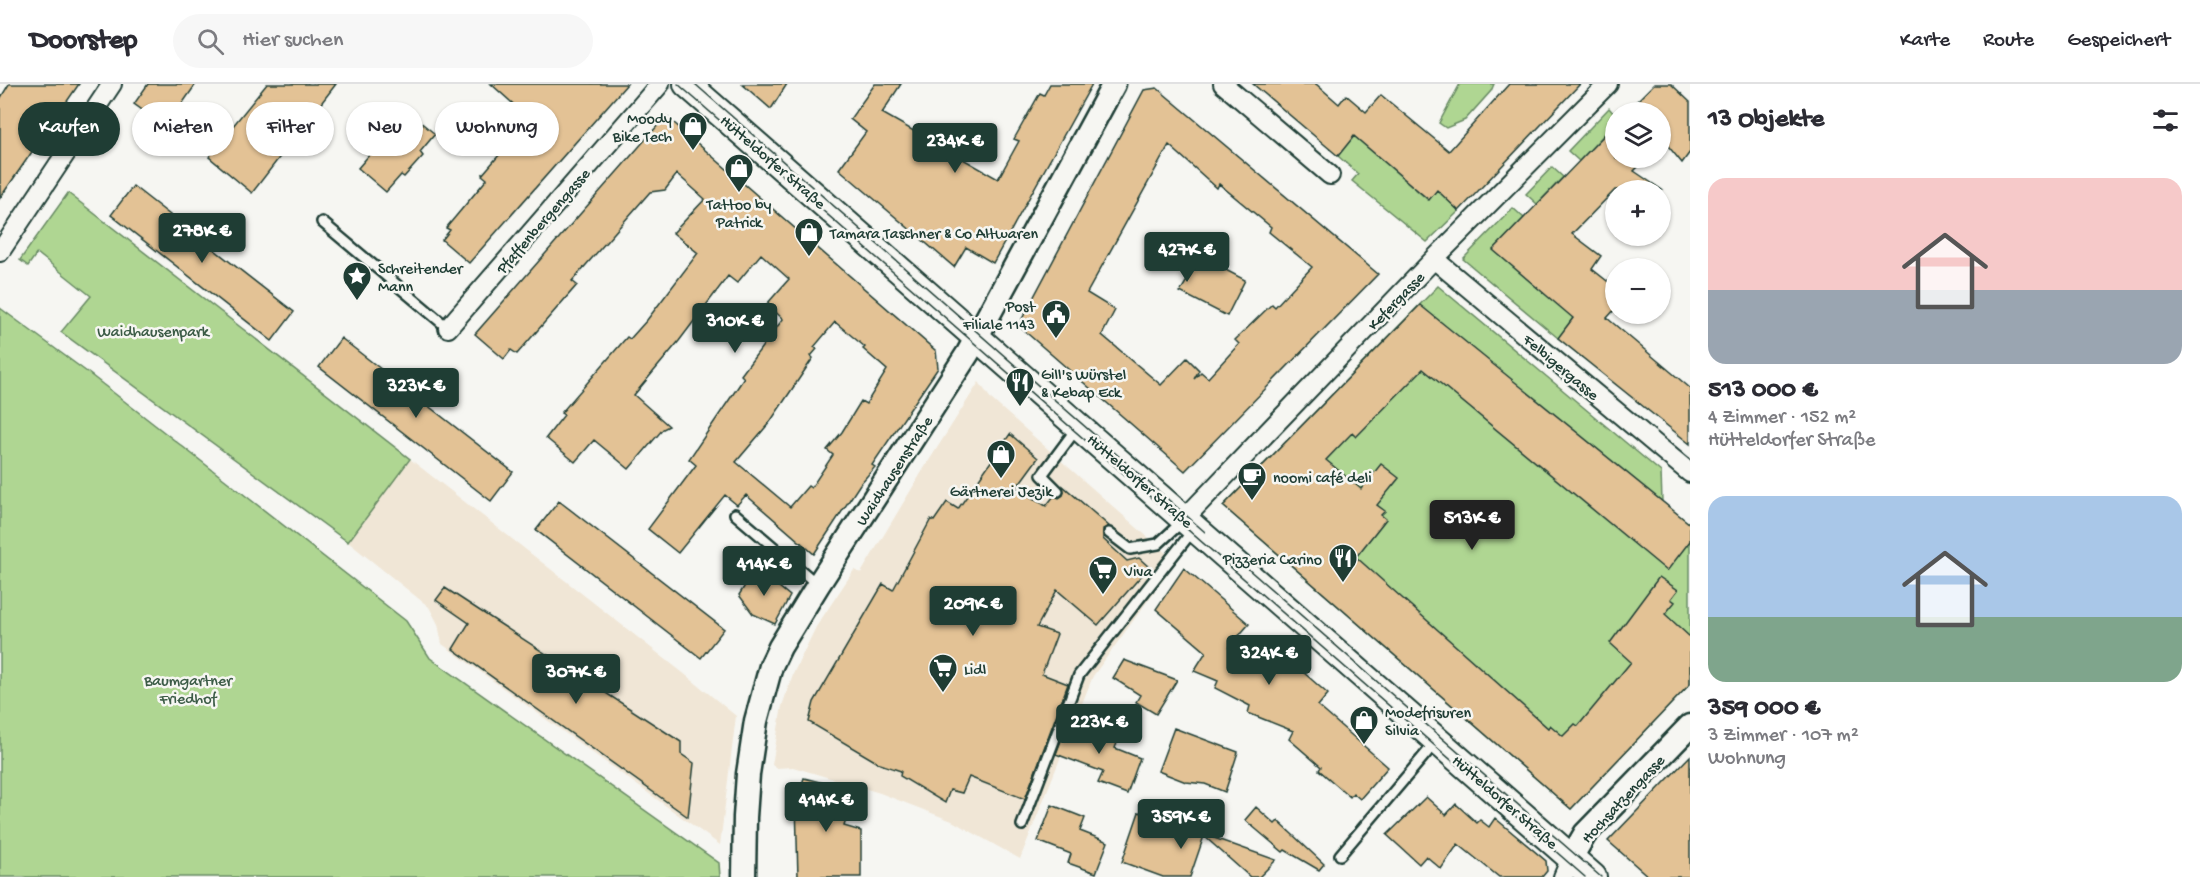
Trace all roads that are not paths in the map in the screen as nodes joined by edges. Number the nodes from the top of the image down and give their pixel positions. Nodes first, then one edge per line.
1 (112, 84) edge
2 (660, 84) edge
3 (687, 84) edge
4 (1114, 84) edge
5 (1223, 84) edge
6 (1608, 84) edge
7 (1330, 175) dead end
8 (322, 222) dead end
9 (0, 252) edge
10 (1434, 259) junction
11 (448, 328) joint
12 (976, 339) junction
13 (1078, 426) junction
14 (1690, 473) edge
15 (1058, 491) dead end
16 (735, 514) dead end
17 (1190, 523) junction
18 (1109, 533) dead end
19 (818, 585) junction
20 (1690, 726) edge
21 (1437, 741) junction
22 (1022, 825) dead end
23 (1340, 855) dead end
24 (1567, 867) edge
25 (744, 877) edge
26 (1593, 877) edge

1 - 9 street
2 - 11 street, Pfaffenbergengasse
3 - 12 main road, Hütteldorfer Straße
4 - 12 street, Waidhausenstraße
5 - 7 street
6 - 10 street, Kefergasse
8 - 11 lane
10 - 14 street, Felbigergasse
10 - 17 street, Kefergasse
12 - 13 main road, Hütteldorfer Straße
12 - 19 street, Waidhausenstraße
13 - 15 lane
13 - 17 main road, Hütteldorfer Straße
16 - 19 lane
17 - 18 lane
17 - 21 main road, Hütteldorfer Straße
17 - 22 lane
19 - 25 street, Waidhausenstraße
20 - 24 street, Hochsatzengasse
21 - 23 lane
21 - 24 main road, Hütteldorfer Straße
24 - 26 main road, Hütteldorfer Straße

